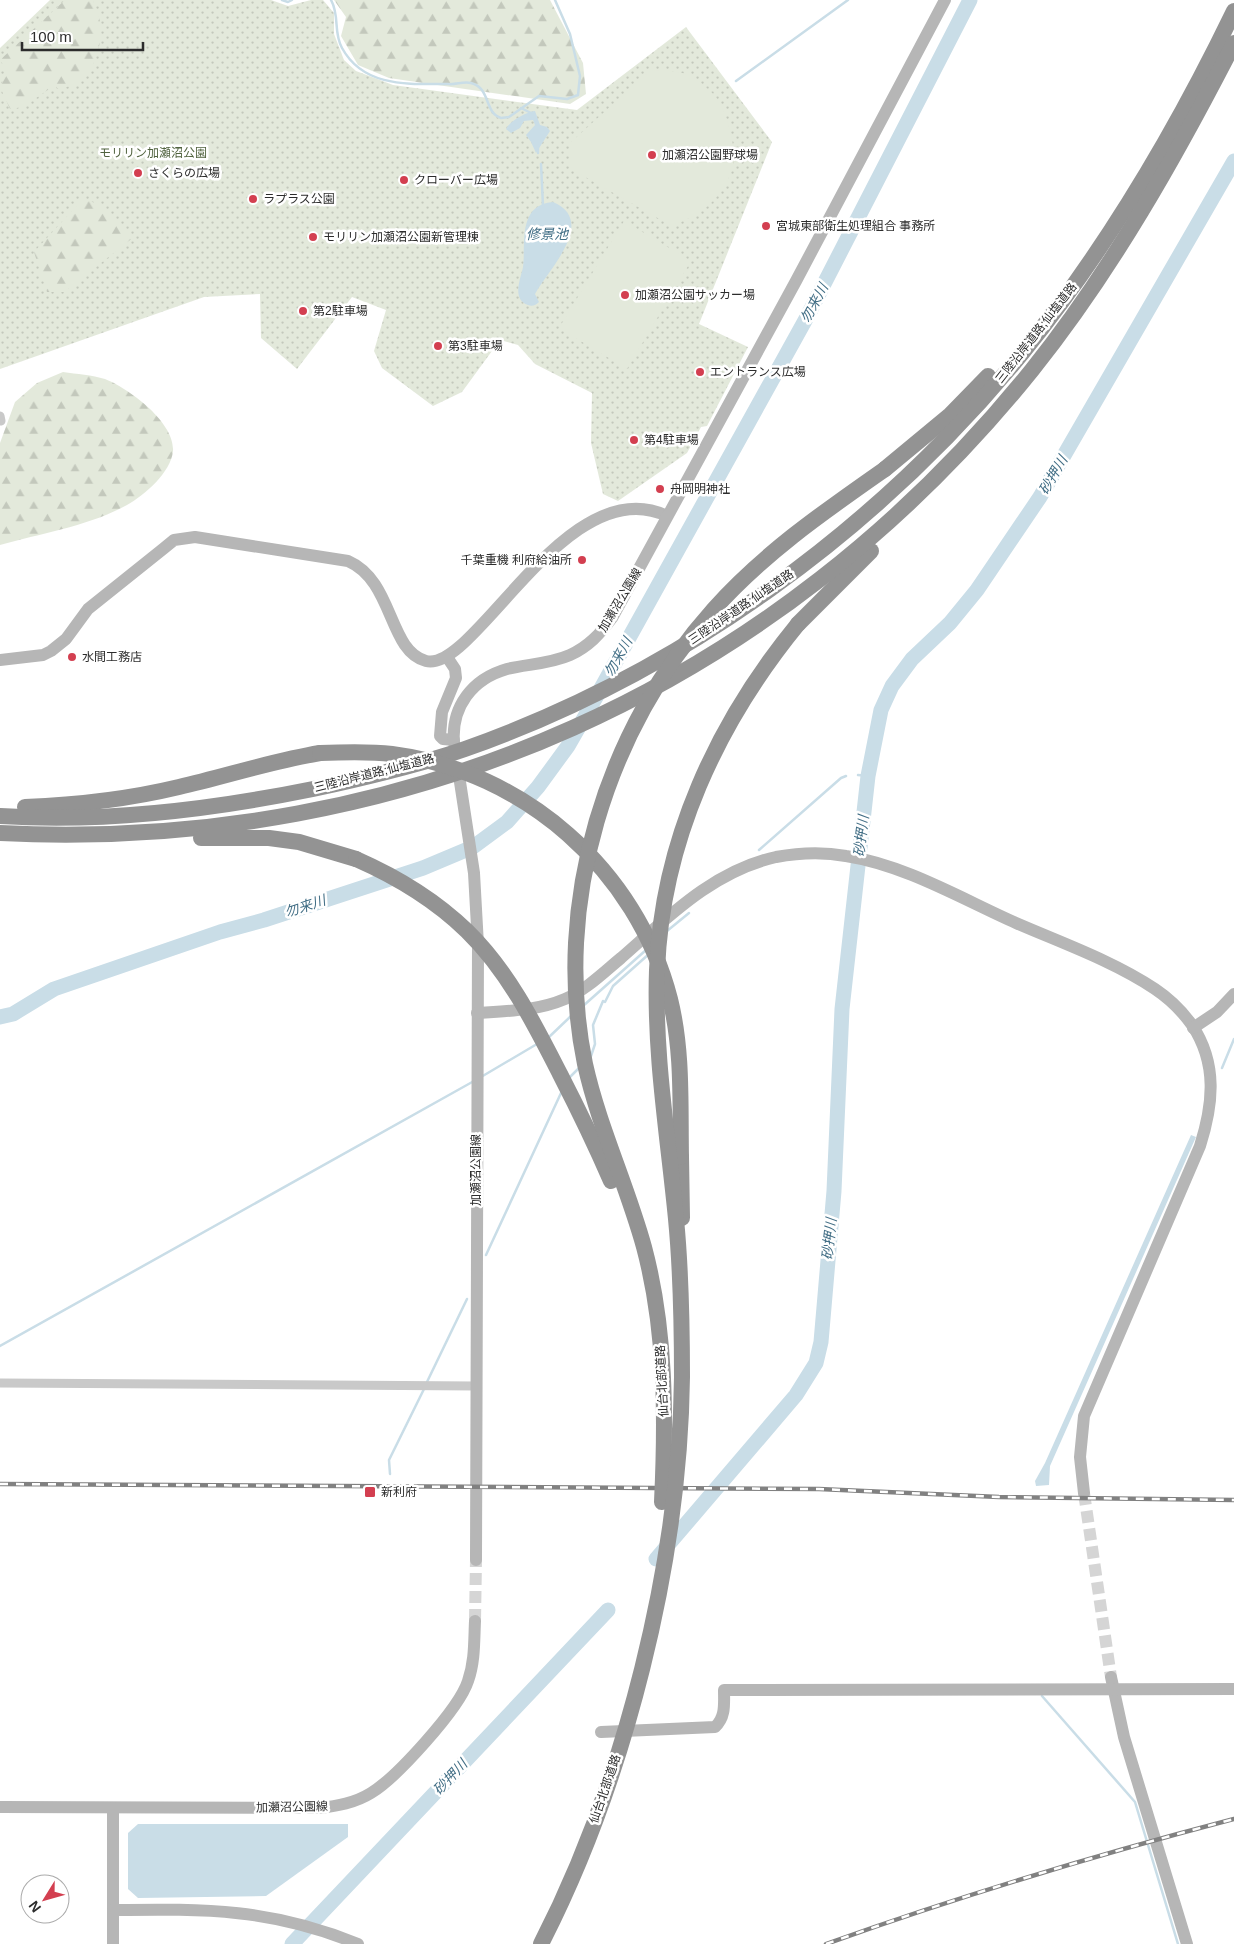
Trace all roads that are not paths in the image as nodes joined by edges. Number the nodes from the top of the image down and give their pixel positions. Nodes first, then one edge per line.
1 (945, 0) edge
2 (1234, 11) edge
3 (1234, 43) edge
4 (1118, 218) junction
5 (1033, 368) junction
6 (668, 516) junction
7 (447, 657) junction
8 (0, 660) edge
9 (457, 744) junction
10 (460, 782) dead end
11 (0, 807) edge
12 (0, 816) edge
13 (0, 833) edge
14 (102, 836) junction
15 (1234, 994) edge
16 (477, 1013) junction
17 (1193, 1028) junction
18 (657, 1315) junction
19 (682, 1380) junction
20 (0, 1383) edge
21 (476, 1386) junction
22 (1084, 1493) tunnel mouth
23 (476, 1560) tunnel mouth
24 (475, 1620) tunnel mouth
25 (650, 1627) junction
26 (1112, 1683) junction
27 (1234, 1689) edge
28 (601, 1732) dead end
29 (0, 1807) edge
30 (113, 1808) junction
31 (113, 1910) junction
32 (113, 1944) edge
33 (358, 1944) edge
34 (541, 1944) edge
35 (1188, 1944) edge

1 - 6 street, 加瀬沼公園線
2 - 4 highway, 三陸沿岸道路;仙塩道路
3 - 5 highway, 三陸沿岸道路;仙塩道路
4 - 9 highway, 三陸沿岸道路;仙塩道路, bridge
4 - 18 highway, bridge
5 - 14 highway, 三陸沿岸道路;仙塩道路, bridge
5 - 19 highway, bridge
6 - 7 street
6 - 9 street, 加瀬沼公園線
7 - 8 street
7 - 9 street
9 - 12 highway, 三陸沿岸道路;仙塩道路
10 - 16 street, 加瀬沼公園線
11 - 19 highway, bridge
13 - 14 highway, 三陸沿岸道路;仙塩道路
14 - 18 highway, bridge
15 - 17 street
16 - 17 street
16 - 21 street, 加瀬沼公園線
17 - 22 street
18 - 25 highway, 仙台北部道路, bridge
19 - 25 highway, 仙台北部道路, bridge
20 - 21 street
21 - 23 street, 加瀬沼公園線
24 - 30 street, 加瀬沼公園線
25 - 34 highway, 仙台北部道路, bridge
26 - 27 street
26 - 28 street
26 - 35 street
29 - 30 street, 加瀬沼公園線
30 - 31 street
31 - 32 street
31 - 33 street

